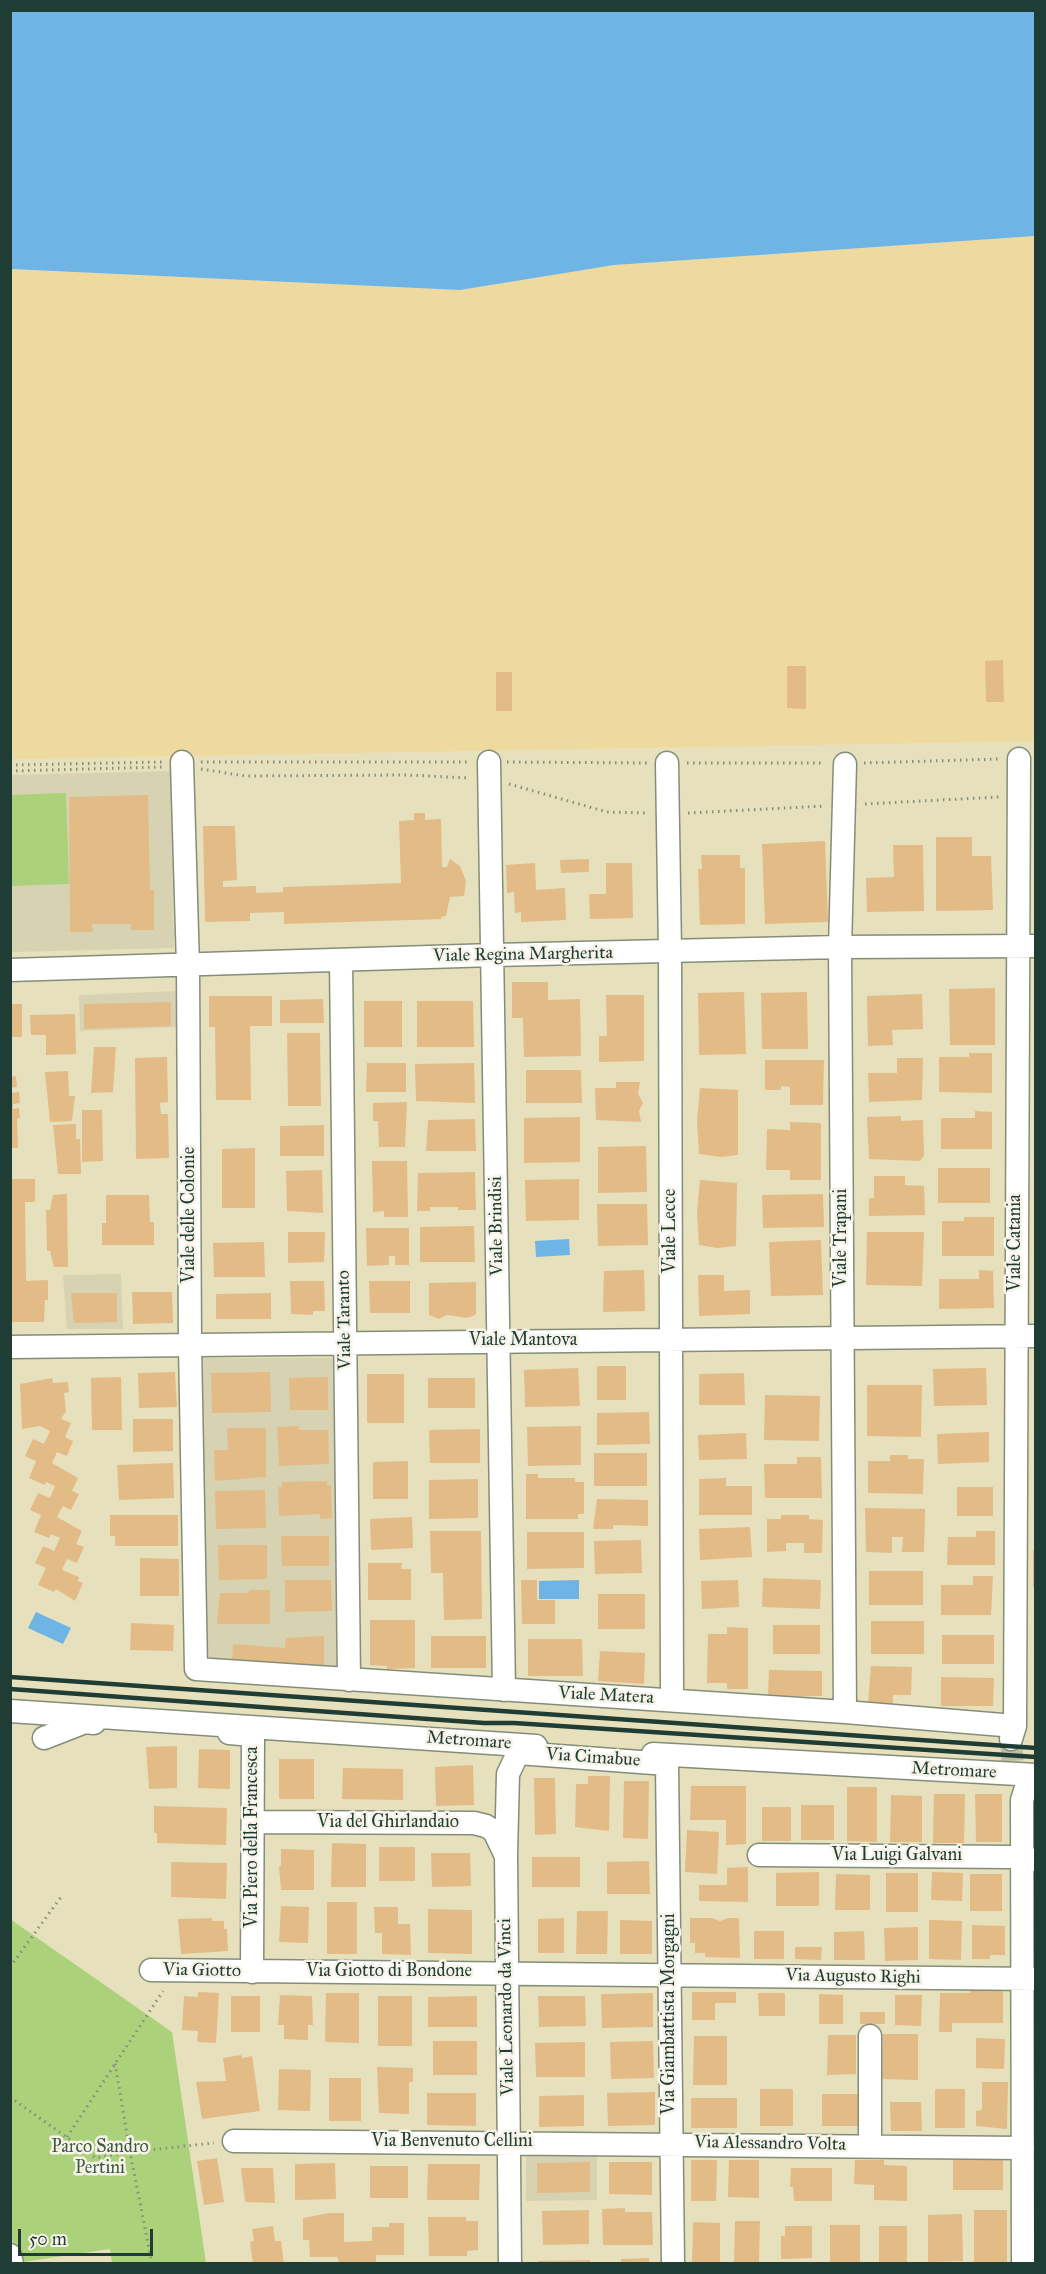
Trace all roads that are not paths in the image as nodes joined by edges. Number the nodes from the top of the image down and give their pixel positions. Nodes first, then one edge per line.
1 (1018, 759) road end
2 (667, 763) road end
3 (182, 764) road end
4 (844, 764) road end
5 (489, 771) road end
6 (840, 947) junction
7 (1027, 947) edge
8 (670, 952) junction
9 (494, 955) junction
10 (341, 960) junction
11 (188, 966) junction
12 (10, 970) edge
13 (1026, 1336) edge
14 (843, 1338) junction
15 (498, 1340) junction
16 (671, 1340) junction
17 (345, 1342) junction
18 (190, 1345) junction
19 (10, 1347) edge
20 (196, 1669) joint
21 (349, 1680) junction
22 (504, 1690) junction
23 (672, 1700) junction
24 (10, 1711) edge
25 (845, 1712) junction
26 (1017, 1735) joint
27 (44, 1738) dead end
28 (518, 1753) joint
29 (668, 1764) joint
30 (1025, 1784) edge
31 (253, 1822) junction
32 (506, 1855) junction
33 (759, 1855) dead end
34 (1029, 1859) edge
35 (157, 1970) road end
36 (252, 1972) junction
37 (506, 1972) junction
38 (670, 1974) junction
39 (1029, 1979) edge
40 (870, 2036) dead end
41 (1029, 2092) edge
42 (234, 2141) road end
43 (509, 2143) junction
44 (670, 2143) junction
45 (870, 2145) junction
46 (1023, 2148) junction
47 (1029, 2196) edge
48 (10, 2255) edge
49 (12, 2264) edge
50 (510, 2264) edge
51 (673, 2264) edge
52 (1023, 2264) edge

1 - 7 street, Viale Catania
2 - 8 street, Viale Lecce
3 - 11 street, Viale delle Colonie
4 - 6 street, Viale Trapani
5 - 9 street, Viale Brindisi
6 - 7 street, Viale Regina Margherita
6 - 8 street, Viale Regina Margherita
6 - 14 street, Viale Trapani
7 - 13 street, Viale Catania
8 - 9 street, Viale Regina Margherita
8 - 16 street, Viale Lecce
9 - 10 street, Viale Regina Margherita
9 - 15 street, Viale Brindisi
10 - 11 street, Viale Regina Margherita
10 - 17 street, Viale Taranto
11 - 12 street, Viale Regina Margherita
11 - 18 street, Viale delle Colonie
13 - 14 street, Viale Mantova
13 - 26 street, Viale Catania
14 - 16 street, Viale Mantova
14 - 25 street, Viale Trapani
15 - 16 street, Viale Mantova
15 - 17 street, Viale Mantova
15 - 22 street, Viale Brindisi
16 - 23 street, Viale Lecce
17 - 18 street, Viale Mantova
17 - 21 street, Viale Taranto
18 - 19 street, Viale Mantova
18 - 20 street, Viale delle Colonie
20 - 21 street, Viale Matera
21 - 22 street, Viale Matera
22 - 23 street, Viale Matera
23 - 25 street, Viale Matera
24 - 30 street, Metromare
25 - 26 street, Viale Matera
27 - 31 street, Via Piero della Francesca
28 - 29 street, Via Cimabue
28 - 32 street, Viale Leonardo da Vinci
29 - 38 street, Via Giambattista Morgagni
30 - 34 street
31 - 32 street, Via del Ghirlandaio
31 - 36 street, Via Piero della Francesca
32 - 37 street, Viale Leonardo da Vinci
33 - 34 street, Via Luigi Galvani
34 - 39 street
35 - 36 street, Via Giotto
36 - 37 street, Via Giotto di Bondone
37 - 38 street, Via Giotto di Bondone
37 - 43 street, Viale Leonardo da Vinci
38 - 39 street, Via Augusto Righi
38 - 44 street, Via Giambattista Morgagni
39 - 41 street
40 - 45 street, Via Alessandro Volta
41 - 46 street
42 - 43 street, Via Benvenuto Cellini
43 - 44 street, Via Benvenuto Cellini
43 - 50 street, Viale Leonardo da Vinci
44 - 45 street, Via Alessandro Volta
44 - 51 street, Via Giambattista Morgagni
45 - 46 street, Via Alessandro Volta
46 - 47 street
47 - 52 street
48 - 49 street

